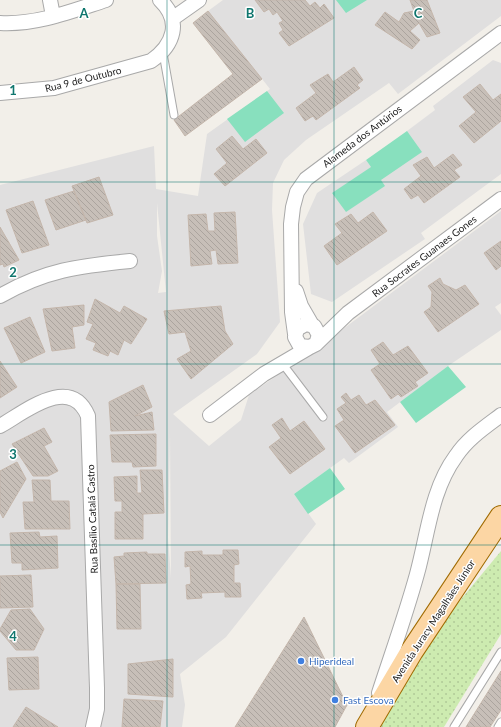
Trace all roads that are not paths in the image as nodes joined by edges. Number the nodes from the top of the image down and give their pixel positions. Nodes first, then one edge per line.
1 (50, 0) edge
2 (106, 0) edge
3 (160, 0) edge
4 (199, 0) edge
5 (53, 16) junction
6 (172, 19) junction
7 (0, 23) edge
8 (501, 33) edge
9 (163, 53) junction
10 (0, 93) edge
11 (174, 115) dead end
12 (501, 199) edge
13 (130, 261) dead end
14 (292, 277) junction
15 (0, 296) edge
16 (348, 313) junction
17 (313, 326) junction
18 (295, 336) junction
19 (313, 346) junction
20 (282, 362) junction
21 (264, 374) junction
22 (210, 415) dead end
23 (501, 415) edge
24 (323, 417) dead end
25 (0, 426) edge
26 (501, 517) edge
27 (501, 652) edge
28 (501, 722) edge
29 (367, 726) edge
30 (93, 727) edge
31 (454, 727) edge
32 (498, 727) edge

1 - 5 street
2 - 5 street
3 - 6 street
4 - 6 street
5 - 7 street
6 - 9 street
8 - 14 street, Alameda dos Antúrios
9 - 10 street, Rua 9 de Outubro
9 - 11 lane
12 - 16 street, Rua Socrates Guanaes Gones
13 - 15 street
14 - 17 street, Alameda dos Antúrios
14 - 18 street, Alameda dos Antúrios
16 - 17 street, Rua Socrates Guanaes Gones
16 - 19 street, Rua Socrates Guanaes Gones
17 - 18 street
17 - 19 street
18 - 19 street
18 - 21 street, Rua Socrates Guanaes Gones
19 - 20 street, Rua Socrates Guanaes Gones
20 - 21 street, Rua Socrates Guanaes Gones
20 - 24 lane
21 - 22 street, Rua Socrates Guanaes Gones
23 - 29 street
25 - 30 street, Rua Basílio Catalá Castro
26 - 29 main road, Avenida Juracy Magalhães Júnior
27 - 31 lane
28 - 32 lane

